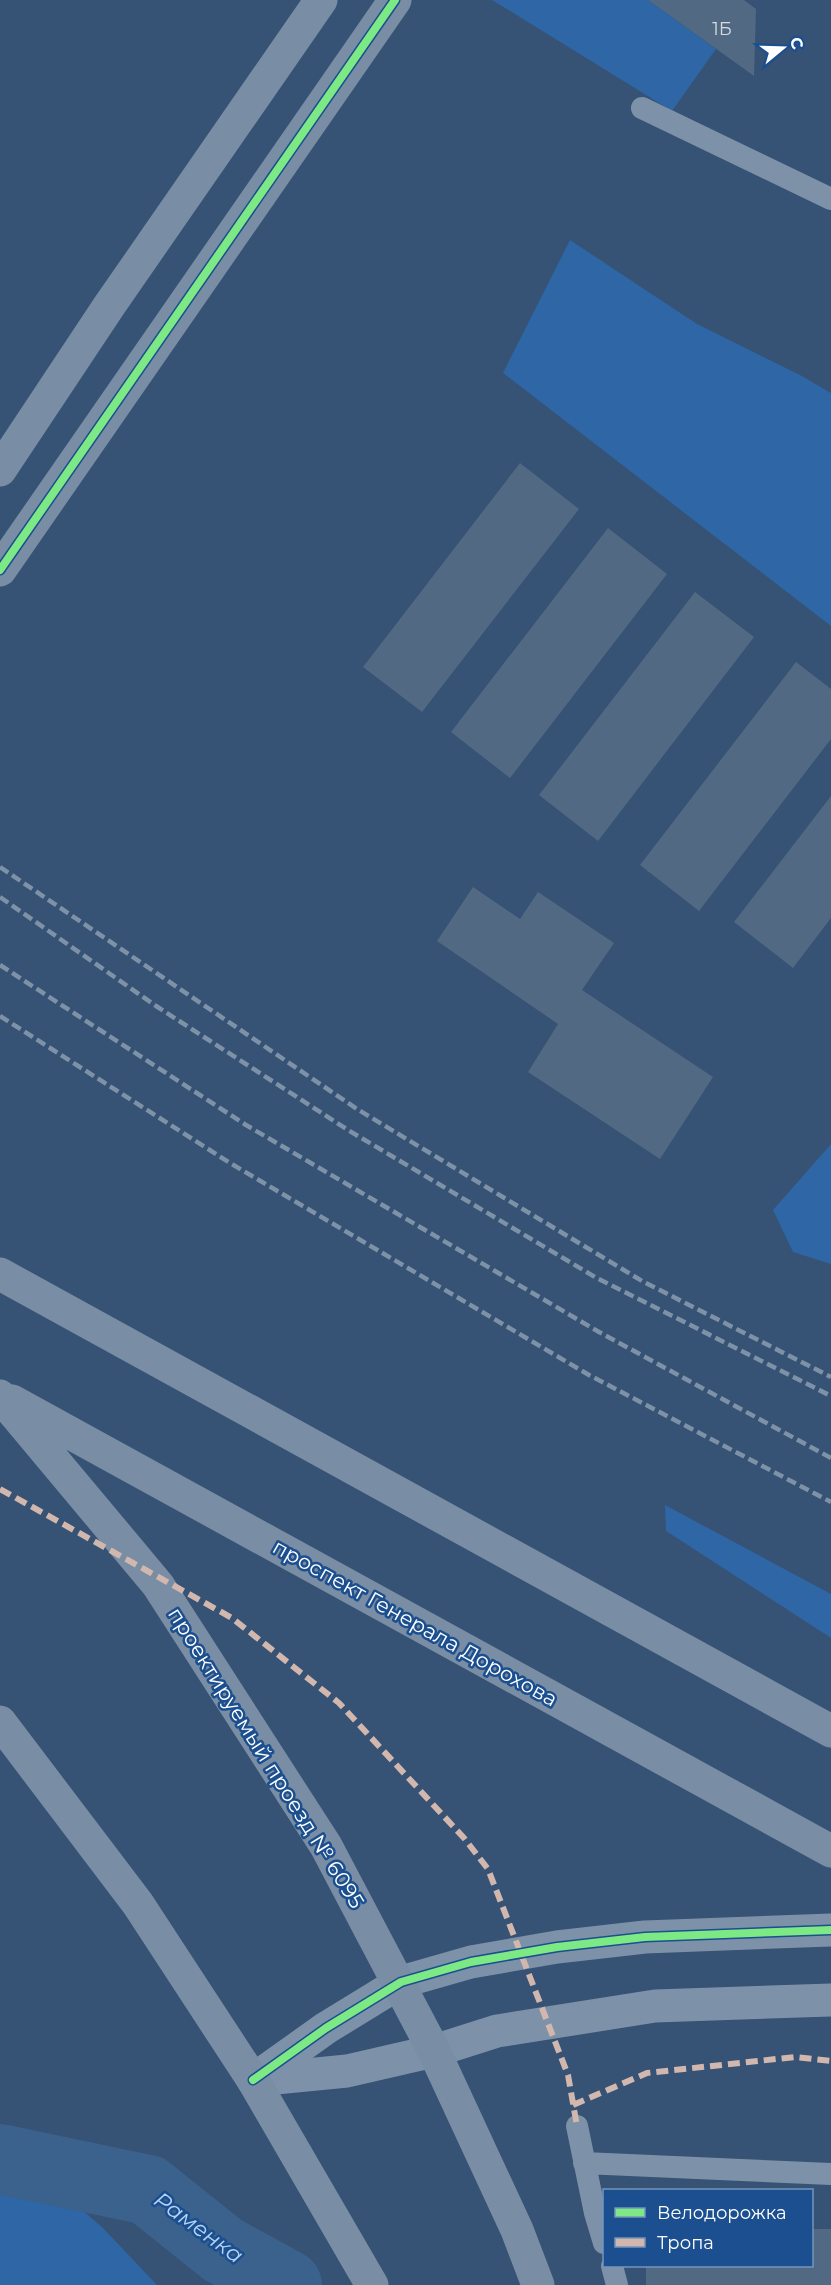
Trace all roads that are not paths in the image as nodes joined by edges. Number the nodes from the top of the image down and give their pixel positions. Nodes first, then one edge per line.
1 (304, 0) edge
2 (321, 0) edge
3 (394, 0) edge
4 (289, 46) junction
5 (642, 108) dead end
6 (831, 199) edge
7 (0, 470) edge
8 (0, 570) edge
9 (0, 1274) edge
10 (0, 1395) edge
11 (0, 1722) edge
12 (831, 1731) edge
13 (831, 1851) edge
14 (831, 1930) edge
15 (400, 1982) junction
16 (831, 2000) edge
17 (434, 2051) junction
18 (253, 2080) junction
19 (577, 2126) dead end
20 (584, 2163) junction
21 (831, 2174) edge
22 (603, 2240) edge
23 (612, 2267) edge
24 (372, 2285) edge
25 (538, 2285) edge
26 (617, 2285) edge

1 - 4 main road
2 - 4 main road
3 - 8 main road
4 - 7 main road
5 - 6 lane
9 - 12 main road
10 - 13 main road, проспект Генерала Дорохова
10 - 15 main road, проектируемый проезд № 6095
11 - 18 main road
14 - 15 street
15 - 17 main road, проектируемый проезд № 6095
15 - 18 street
16 - 17 street
17 - 18 street
17 - 25 main road, проектируемый проезд № 6095
18 - 24 main road
19 - 20 lane
20 - 21 lane
20 - 22 lane
23 - 26 lane

